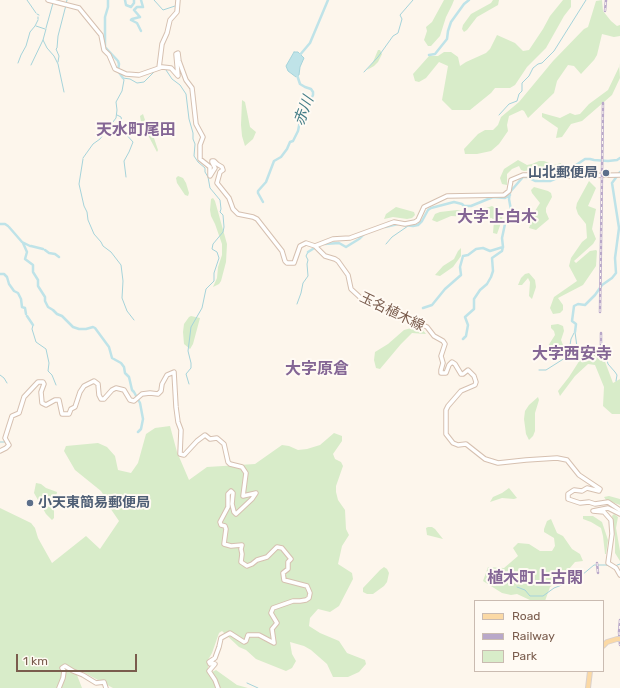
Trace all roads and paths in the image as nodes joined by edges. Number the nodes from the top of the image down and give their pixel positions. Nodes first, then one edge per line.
1 (48, 0) edge
2 (178, 0) edge
3 (159, 68) junction
4 (617, 175) edge
5 (316, 247) junction
6 (0, 450) edge
7 (620, 510) edge
8 (620, 514) edge
9 (620, 575) edge
10 (618, 639) edge
11 (604, 645) edge
12 (590, 672) edge
13 (59, 688) edge
14 (106, 688) edge
15 (218, 688) edge
16 (588, 688) edge

1 - 3 main road
2 - 3 main road
3 - 5 main road
4 - 5 main road
5 - 7 main road, 玉名植木線
6 - 15 main road
8 - 9 main road
10 - 11 main road
12 - 16 main road
13 - 14 main road

